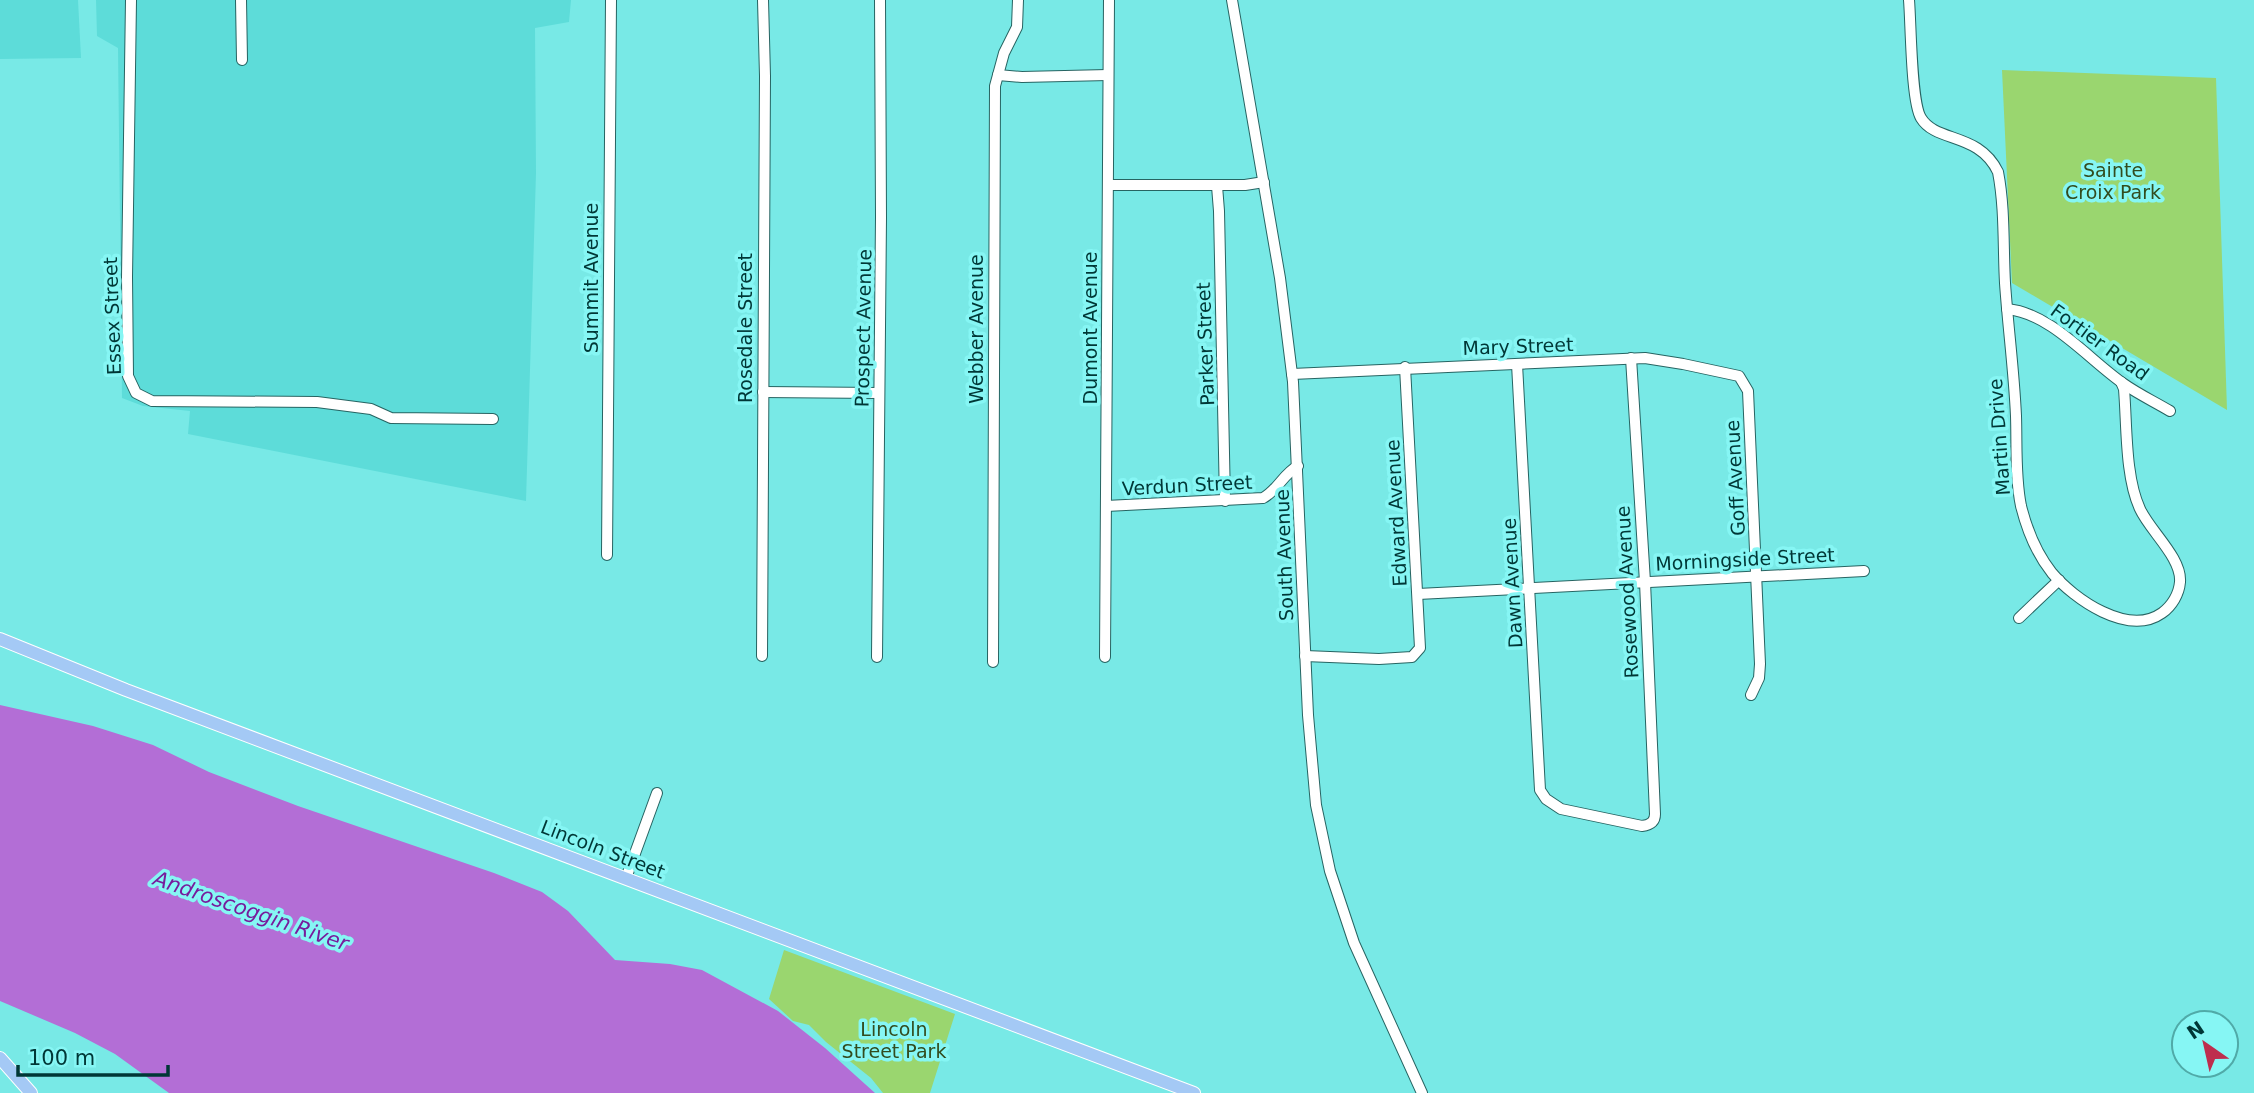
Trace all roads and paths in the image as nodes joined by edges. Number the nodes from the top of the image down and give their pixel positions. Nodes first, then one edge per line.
1 (131, 0) edge
2 (241, 0) edge
3 (611, 0) edge
4 (763, 0) edge
5 (880, 0) edge
6 (1018, 0) edge
7 (1109, 0) edge
8 (1232, 0) edge
9 (1909, 0) edge
10 (242, 60) dead end
11 (998, 75) junction
12 (1108, 75) junction
13 (1264, 182) junction
14 (1108, 185) junction
15 (1217, 186) junction
16 (2007, 309) junction
17 (1631, 358) junction
18 (1517, 364) junction
19 (1405, 367) junction
20 (1292, 374) junction
21 (1742, 379) joint
22 (2121, 382) junction
23 (763, 392) junction
24 (879, 393) junction
25 (2171, 411) dead end
26 (493, 419) dead end
27 (1298, 466) junction
28 (1225, 501) junction
29 (1106, 506) junction
30 (607, 555) dead end
31 (1864, 571) dead end
32 (1757, 577) junction
33 (2059, 580) junction
34 (1645, 582) junction
35 (1529, 590) junction
36 (1418, 594) junction
37 (2019, 618) dead end
38 (0, 639) edge
39 (762, 656) dead end
40 (1305, 656) junction
41 (877, 657) dead end
42 (1105, 657) dead end
43 (993, 662) dead end
44 (1751, 695) dead end
45 (657, 793) dead end
46 (1546, 799) joint
47 (626, 878) junction
48 (0, 1058) edge
49 (31, 1093) edge
50 (1194, 1093) edge
51 (1422, 1093) edge

1 - 26 street, Essex Street
2 - 10 street
3 - 30 street, Summit Avenue
4 - 23 street, Rosedale Street
5 - 24 street, Prospect Avenue
6 - 11 street, Webber Avenue
7 - 12 street, Dumont Avenue
8 - 13 street, South Avenue
9 - 16 street, Martin Drive
11 - 12 street
11 - 43 street, Webber Avenue
12 - 14 street, Dumont Avenue
13 - 15 street
13 - 20 street, South Avenue
14 - 15 street
14 - 29 street, Dumont Avenue
15 - 28 street, Parker Street
16 - 22 street, Fortier Road
16 - 33 street, Martin Drive
17 - 18 street, Mary Street
17 - 21 street, Mary Street
17 - 34 street, Rosewood Avenue
18 - 19 street, Mary Street
18 - 35 street, Dawn Avenue
19 - 20 street, Mary Street
19 - 36 street, Edward Avenue
20 - 27 street, South Avenue
21 - 32 street, Goff Avenue
22 - 25 street, Fortier Road
22 - 33 street, Martin Drive
23 - 24 street
23 - 39 street, Rosedale Street
24 - 41 street, Prospect Avenue
27 - 28 street, Verdun Street
27 - 40 street, South Avenue
28 - 29 street, Verdun Street
29 - 42 street, Dumont Avenue
31 - 32 street, Morningside Street
32 - 34 street, Morningside Street
32 - 44 street, Goff Avenue
33 - 37 street
34 - 35 street, Morningside Street
34 - 46 street, Rosewood Avenue
35 - 36 street, Morningside Street
35 - 46 street, Dawn Avenue
36 - 40 street, Edward Avenue
38 - 47 main road, Lincoln Street
40 - 51 street, South Avenue
45 - 47 street
47 - 50 main road, Lincoln Street
48 - 49 main road

